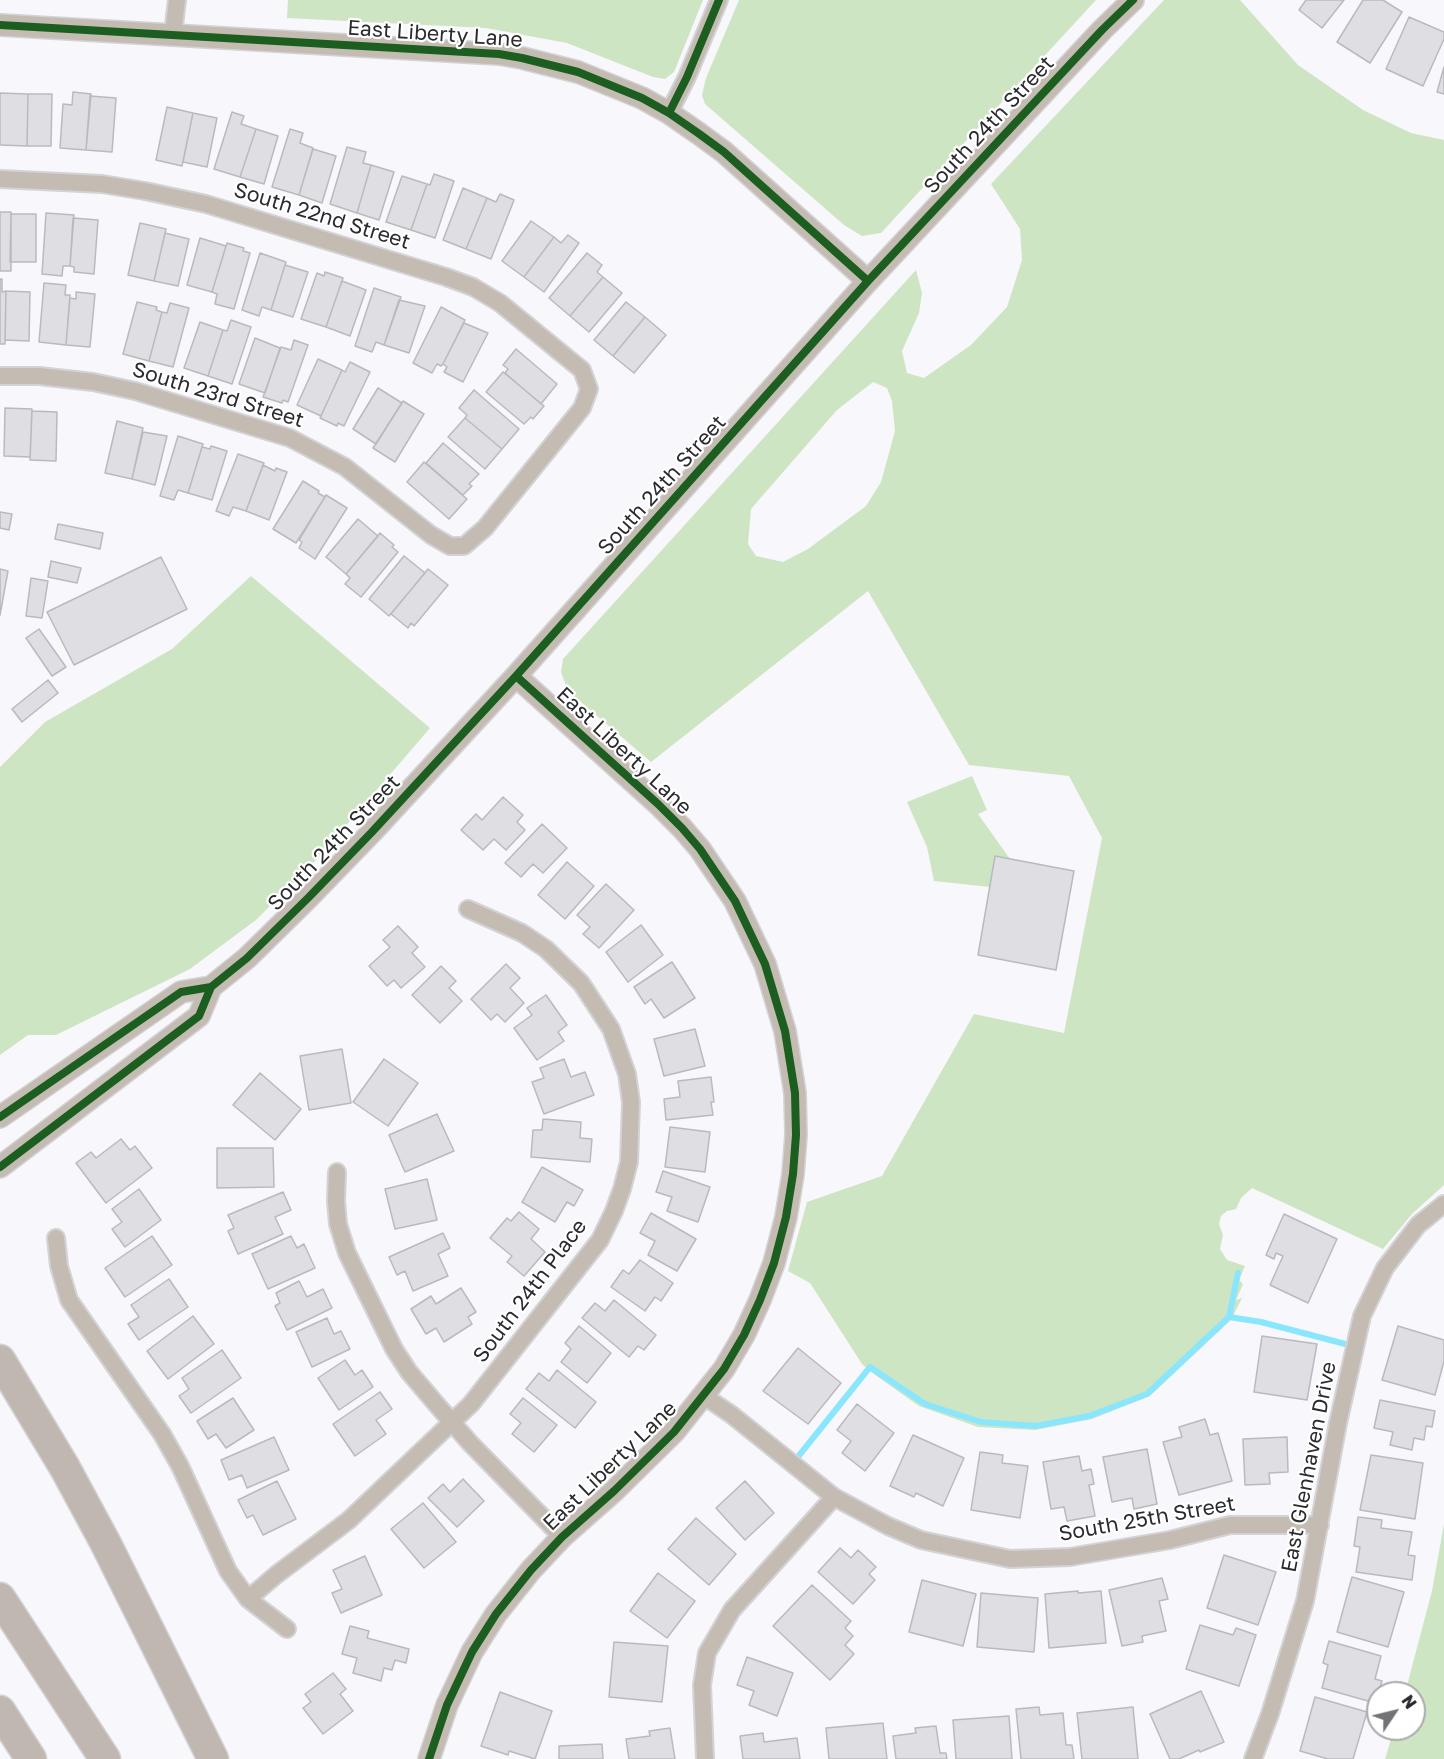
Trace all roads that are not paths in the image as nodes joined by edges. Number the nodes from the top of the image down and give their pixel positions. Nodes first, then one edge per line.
1 (177, 0) edge
2 (719, 0) edge
3 (1133, 0) edge
4 (0, 25) edge
5 (173, 34) junction
6 (669, 113) junction
7 (0, 179) edge
8 (868, 280) junction
9 (0, 376) edge
10 (464, 546) joint
11 (516, 676) junction
12 (468, 909) dead end
13 (211, 987) junction
14 (0, 1117) edge
15 (0, 1167) edge
16 (337, 1172) dead end
17 (1444, 1204) edge
18 (56, 1238) dead end
19 (0, 1360) edge
20 (704, 1395) junction
21 (452, 1423) junction
22 (834, 1497) junction
23 (1320, 1525) junction
24 (562, 1537) junction
25 (0, 1598) edge
26 (248, 1599) junction
27 (287, 1629) dead end
28 (0, 1711) edge
29 (31, 1759) edge
30 (105, 1759) edge
31 (213, 1759) edge
32 (429, 1759) edge
33 (705, 1759) edge
34 (1253, 1759) edge

1 - 5 street
2 - 6 street
3 - 8 street, South 24th Street
4 - 5 street, East Liberty Lane
5 - 6 street, East Liberty Lane
6 - 8 street, East Liberty Lane
7 - 10 street, South 22nd Street
8 - 11 street, South 24th Street
9 - 10 street, South 23rd Street
11 - 13 street, South 24th Street
11 - 20 street, East Liberty Lane
12 - 21 street, South 24th Place
13 - 14 street, South 24th Street
13 - 15 street, South 24th Street
16 - 21 street
17 - 23 street, East Glenhaven Drive
18 - 26 street
19 - 31 highway
20 - 22 street, South 25th Street
20 - 24 street, East Liberty Lane
21 - 24 street
21 - 26 street, South 24th Place
22 - 23 street, South 25th Street
22 - 33 street
23 - 34 street, East Glenhaven Drive
24 - 32 street, East Liberty Lane
25 - 30 highway
26 - 27 street
28 - 29 highway

